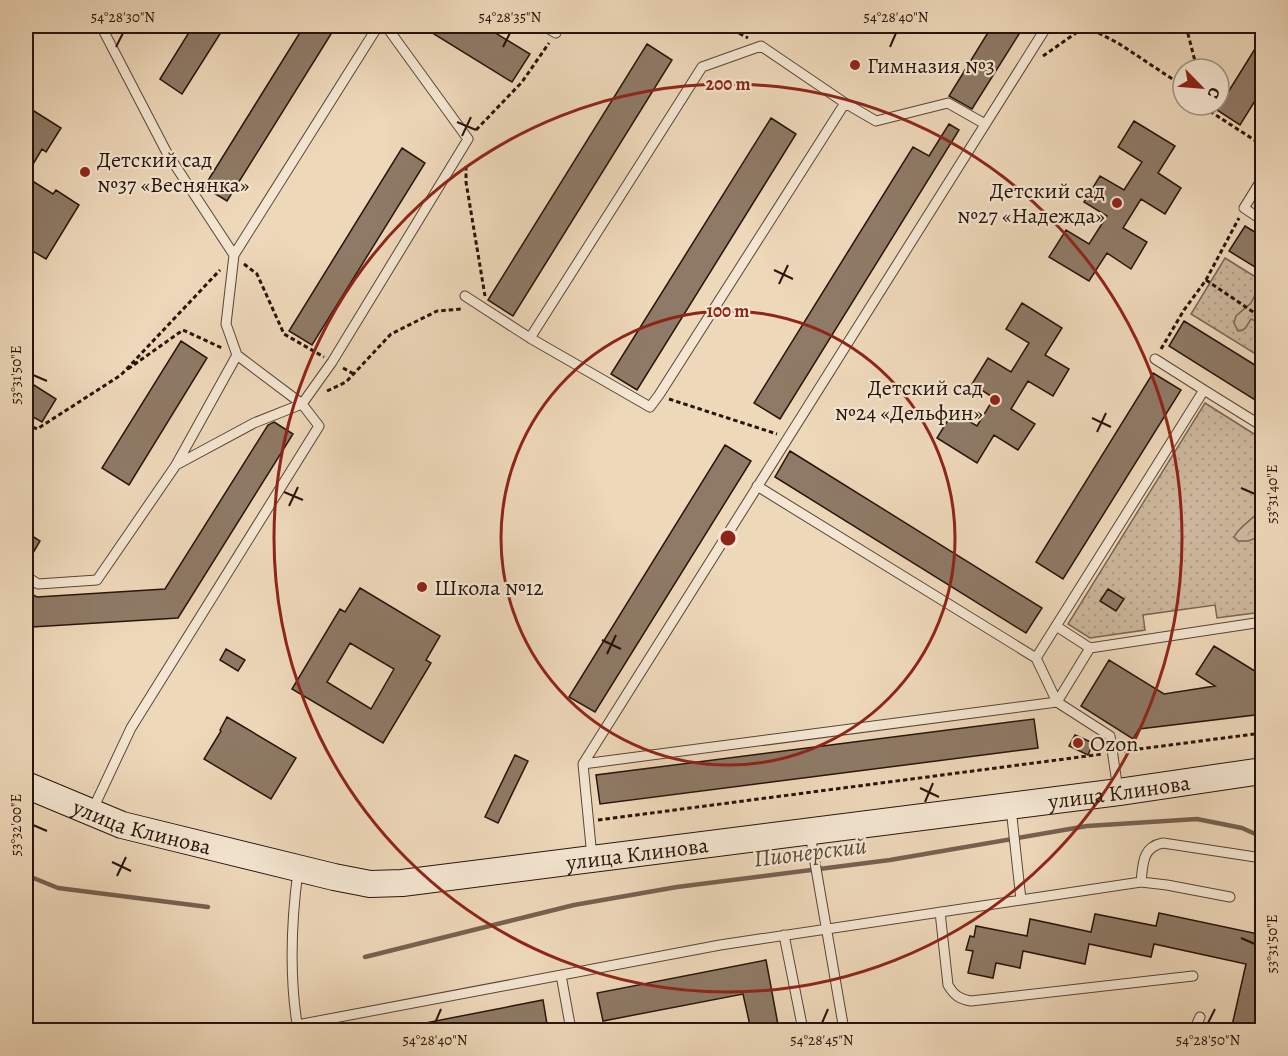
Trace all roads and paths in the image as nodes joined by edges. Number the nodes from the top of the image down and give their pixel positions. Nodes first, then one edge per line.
1 (101, 26) edge
2 (378, 26) edge
3 (386, 26) edge
4 (544, 26) edge
5 (726, 26) edge
6 (1047, 26) edge
7 (1085, 26) edge
8 (1186, 26) edge
9 (556, 33) joint
10 (761, 46) junction
11 (1194, 57) edge
12 (1017, 74) junction
13 (1171, 78) edge
14 (845, 103) junction
15 (1219, 117) edge
16 (985, 124) junction
17 (468, 139) junction
18 (1263, 145) edge
19 (1263, 179) edge
20 (1244, 208) junction
21 (1263, 220) edge
22 (234, 255) junction
23 (1206, 280) junction
24 (465, 296) dead end
25 (487, 310) junction
26 (1263, 318) edge
27 (530, 338) junction
28 (237, 355) junction
29 (1155, 359) joint
30 (332, 362) junction
31 (354, 374) junction
32 (121, 375) junction
33 (1204, 390) junction
34 (659, 395) junction
35 (302, 404) junction
36 (26, 424) edge
37 (1263, 426) edge
38 (788, 438) junction
39 (176, 465) junction
40 (758, 486) junction
41 (26, 576) edge
42 (1263, 622) edge
43 (1056, 626) junction
44 (1090, 648) junction
45 (1036, 658) junction
46 (1057, 702) junction
47 (1263, 733) edge
48 (1113, 753) junction
49 (582, 764) junction
50 (1263, 771) edge
51 (26, 785) edge
52 (1119, 792) junction
53 (1010, 806) junction
54 (91, 813) junction
55 (589, 822) junction
56 (809, 831) junction
57 (1263, 858) edge
58 (593, 860) junction
59 (299, 869) junction
60 (1141, 882) junction
61 (1230, 897) dead end
62 (1021, 900) junction
63 (940, 912) junction
64 (826, 929) junction
65 (784, 935) junction
66 (561, 975) junction
67 (1193, 976) dead end
68 (1200, 1017) dead end
69 (297, 1028) edge
70 (571, 1030) edge
71 (803, 1030) edge
72 (844, 1030) edge
73 (1194, 1030) edge

1 - 22 lane
2 - 22 lane
3 - 17 lane
4 - 9 lane
5 - 10 path
6 - 12 lane
7 - 12 path
7 - 13 path
8 - 11 path
9 - 17 path
10 - 14 lane
10 - 27 lane
12 - 16 lane
14 - 16 lane
14 - 34 lane
15 - 18 path
16 - 38 lane
17 - 25 path
17 - 30 lane
19 - 20 lane
20 - 21 lane
20 - 23 path
22 - 28 lane
22 - 30 path
22 - 32 path
23 - 26 path
23 - 29 path
24 - 25 lane
25 - 27 lane
25 - 31 path
27 - 34 lane
28 - 32 path
28 - 35 lane
28 - 39 lane
29 - 33 lane
30 - 31 path
30 - 35 lane
31 - 35 path
32 - 36 path
33 - 37 lane
33 - 43 lane
34 - 38 path
35 - 39 lane
35 - 54 lane
38 - 40 lane
39 - 41 lane
40 - 45 lane
40 - 49 lane
42 - 44 lane
43 - 44 lane
43 - 45 lane
44 - 46 lane
45 - 46 lane
46 - 48 lane
46 - 49 lane
47 - 48 path
48 - 52 lane
48 - 55 path
49 - 55 lane
50 - 52 street, улица Клинова
51 - 54 street, улица Клинова
52 - 53 street, улица Клинова
53 - 56 street, улица Клинова
53 - 62 lane
54 - 59 street, улица Клинова
55 - 58 lane
56 - 58 street, улица Клинова
56 - 64 lane
57 - 60 lane
58 - 59 street, улица Клинова
59 - 69 lane
60 - 61 lane
60 - 62 lane
62 - 63 lane
63 - 64 lane
63 - 67 lane
64 - 65 lane
64 - 72 lane
65 - 66 lane
65 - 71 lane
66 - 69 lane
66 - 70 lane
68 - 73 lane

